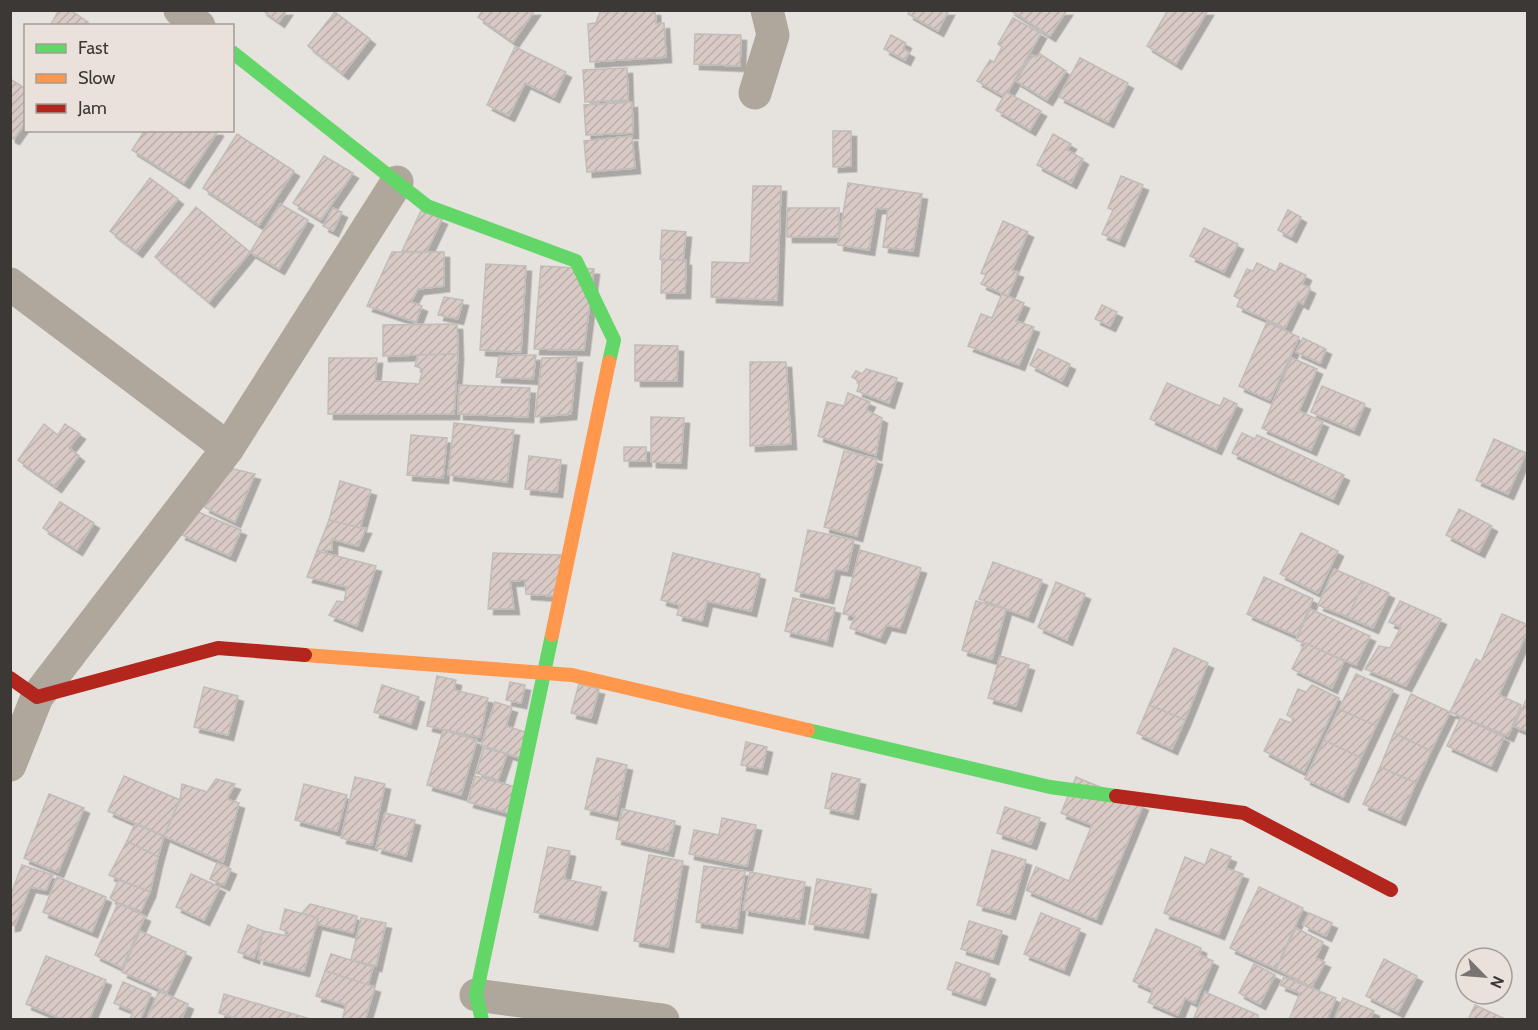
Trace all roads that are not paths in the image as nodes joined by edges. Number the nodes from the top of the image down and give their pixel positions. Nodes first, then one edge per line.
1 (180, 10) edge
2 (767, 10) edge
3 (197, 24) edge
4 (234, 54) edge
5 (755, 93) dead end
6 (397, 182) junction
7 (10, 284) edge
8 (228, 448) junction
9 (545, 674) junction
10 (10, 678) edge
11 (37, 698) junction
12 (10, 765) edge
13 (1391, 890) dead end
14 (479, 1007) edge
15 (663, 1020) edge

1 - 3 street
2 - 5 street
4 - 6 street
6 - 8 street
6 - 9 street
7 - 8 street
8 - 11 street
9 - 11 street
9 - 13 street
9 - 14 street
10 - 11 street
11 - 12 street
14 - 15 street

